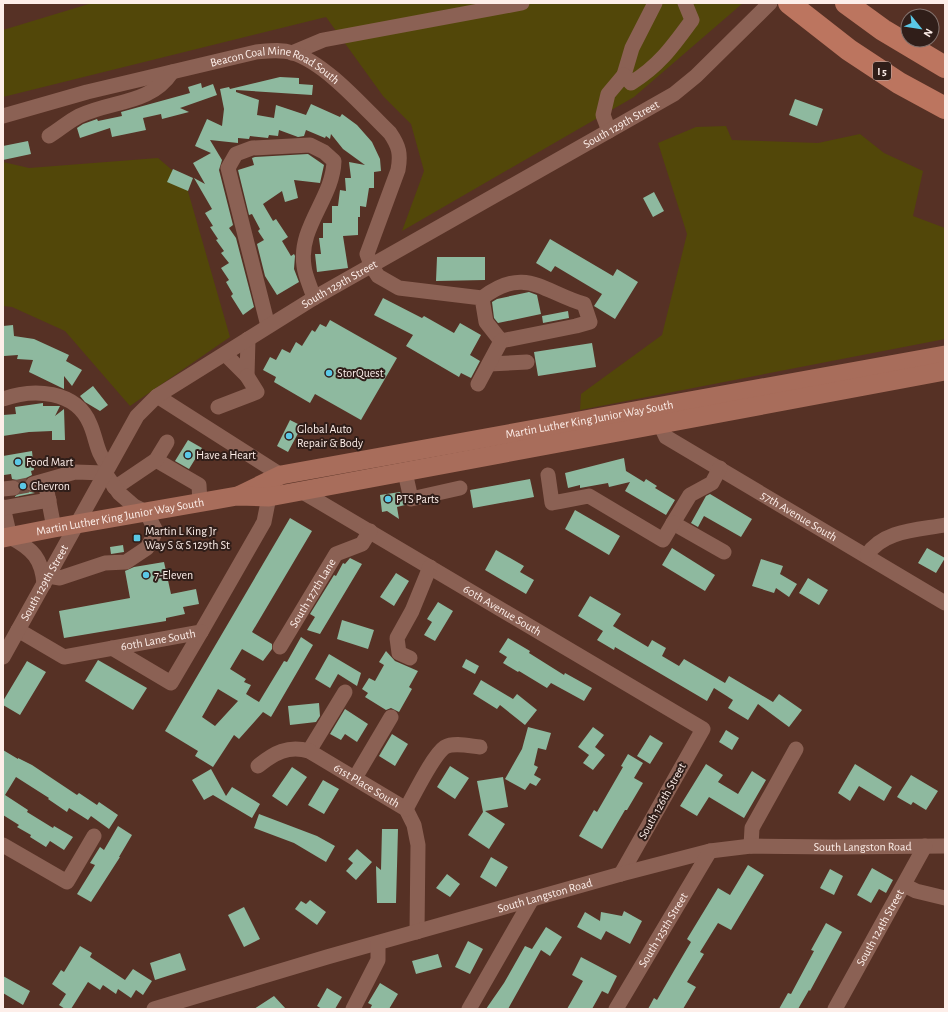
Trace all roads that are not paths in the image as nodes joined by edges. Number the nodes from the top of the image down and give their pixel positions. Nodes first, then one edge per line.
1 (522, 3) edge
2 (655, 3) edge
3 (686, 3) edge
4 (770, 3) edge
5 (789, 3) edge
6 (846, 3) edge
7 (292, 52) junction
8 (945, 67) edge
9 (172, 72) junction
10 (624, 75) junction
11 (945, 108) edge
12 (3, 116) edge
13 (609, 131) junction
14 (49, 136) dead end
15 (371, 265) junction
16 (314, 298) junction
17 (482, 298) junction
18 (268, 326) junction
19 (248, 339) junction
20 (501, 341) junction
21 (224, 354) junction
22 (945, 355) edge
23 (527, 362) dead end
24 (489, 364) junction
25 (945, 371) edge
26 (247, 376) junction
27 (478, 384) dead end
28 (158, 396) junction
29 (3, 399) edge
30 (218, 407) dead end
31 (660, 424) junction
32 (167, 442) dead end
33 (156, 460) junction
34 (720, 468) junction
35 (107, 469) junction
36 (405, 472) junction
37 (281, 475) junction
38 (548, 475) dead end
39 (114, 487) junction
40 (460, 488) dead end
41 (301, 491) junction
42 (237, 496) junction
43 (269, 497) junction
44 (49, 500) junction
45 (200, 502) junction
46 (3, 508) edge
47 (146, 512) junction
48 (673, 523) junction
49 (77, 524) junction
50 (945, 525) edge
51 (54, 528) junction
52 (370, 531) junction
53 (7, 538) edge
54 (724, 552) dead end
55 (867, 555) junction
56 (430, 567) junction
57 (46, 580) junction
58 (945, 603) edge
59 (18, 630) junction
60 (201, 632) junction
61 (280, 647) dead end
62 (112, 648) junction
63 (3, 657) edge
64 (410, 658) dead end
65 (345, 692) dead end
66 (391, 717) dead end
67 (703, 728) joint
68 (480, 747) dead end
69 (796, 749) dead end
70 (309, 751) junction
71 (258, 766) dead end
72 (355, 778) junction
73 (406, 809) junction
74 (94, 836) dead end
75 (3, 845) edge
76 (751, 846) junction
77 (925, 846) junction
78 (945, 846) edge
79 (710, 851) junction
80 (621, 874) junction
81 (904, 885) junction
82 (945, 898) edge
83 (532, 899) junction
84 (417, 932) junction
85 (378, 943) junction
86 (840, 1007) edge
87 (154, 1009) edge
88 (353, 1009) edge
89 (469, 1009) edge
90 (616, 1009) edge

1 - 7 street
2 - 10 street
3 - 10 street
4 - 13 street, South 129th Street
5 - 11 highway, I 5
6 - 8 highway
7 - 9 street, Beacon Coal Mine Road South
7 - 15 street, Beacon Coal Mine Road South
9 - 12 street, Beacon Coal Mine Road South
9 - 14 street
10 - 13 street
13 - 15 street, South 129th Street
15 - 16 street, South 129th Street
15 - 17 street
16 - 18 street, South 129th Street
16 - 18 street
17 - 20 street
17 - 20 street
18 - 19 street, South 129th Street
19 - 21 street, South 129th Street
19 - 26 street
20 - 24 street
21 - 26 street
21 - 28 street, South 129th Street
22 - 37 main road, Martin Luther King Junior Way South
23 - 24 street
24 - 27 street
25 - 31 main road, Martin Luther King Junior Way South
26 - 30 street
28 - 35 street, South 129th Street
28 - 37 street
29 - 35 street
31 - 34 street, 57th Avenue South
31 - 36 main road, Martin Luther King Junior Way South
32 - 33 street
33 - 39 street
33 - 45 street
34 - 48 street
34 - 55 street, 57th Avenue South
35 - 39 street
35 - 44 street
35 - 49 street, South 129th Street
36 - 40 street
36 - 41 main road, Martin Luther King Junior Way South
37 - 42 main road, Martin Luther King Junior Way South
38 - 48 street
39 - 47 street
41 - 43 main road, Martin Luther King Junior Way South
41 - 52 street, 60th Avenue South
42 - 43 main road, Martin Luther King Junior Way South
42 - 45 main road, Martin Luther King Junior Way South
43 - 60 street, 60th Lane South
44 - 46 street
44 - 51 street
45 - 47 main road, Martin Luther King Junior Way South
46 - 53 street
47 - 49 main road, Martin Luther King Junior Way South
47 - 57 street
48 - 54 street
49 - 51 main road, Martin Luther King Junior Way South
49 - 57 street, South 129th Street
50 - 55 street
51 - 53 main road, Martin Luther King Junior Way South
52 - 56 street, 60th Avenue South
52 - 61 street, South 127th Lane
53 - 57 street
55 - 58 street, 57th Avenue South
56 - 64 street
56 - 67 street, 60th Avenue South
57 - 59 street, South 129th Street
59 - 62 street, 60th Lane South
59 - 63 street, South 129th Street
60 - 62 street, 60th Lane South
60 - 62 street
65 - 70 street
66 - 72 street
67 - 80 street, South 126th Street
68 - 73 street
69 - 76 street
70 - 71 street, 61st Place South
70 - 72 street, 61st Place South
72 - 73 street, 61st Place South
73 - 84 street, 61st Place South
74 - 75 street
76 - 77 street, South Langston Road
76 - 79 street, South Langston Road
77 - 78 street, South Langston Road
77 - 81 street, South 124th Street
79 - 80 street, South Langston Road
79 - 90 street, South 125th Street
80 - 83 street, South Langston Road
81 - 82 street
81 - 86 street, South 124th Street
83 - 84 street, South Langston Road
83 - 89 street
84 - 85 street, South Langston Road
85 - 87 street, South Langston Road
85 - 88 street

